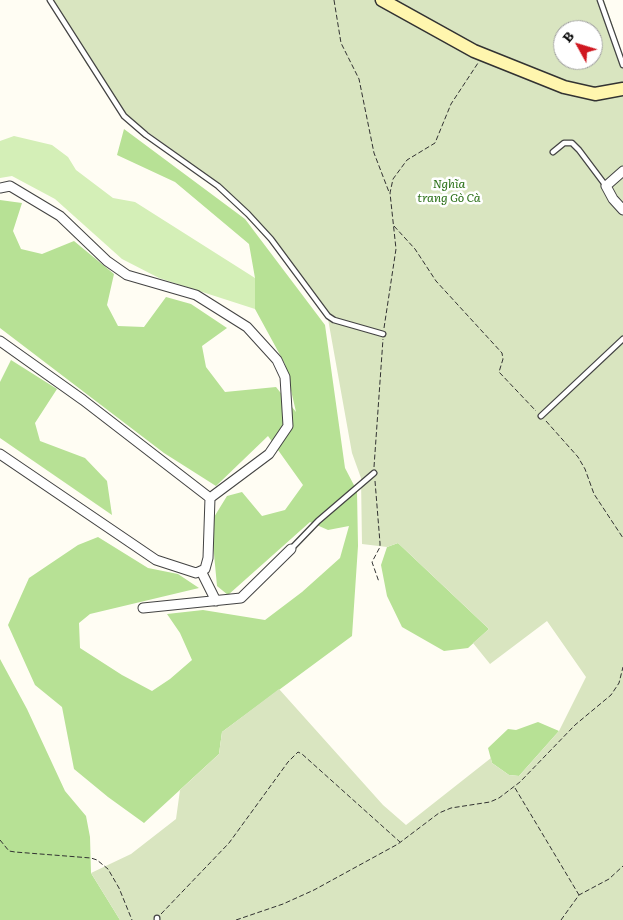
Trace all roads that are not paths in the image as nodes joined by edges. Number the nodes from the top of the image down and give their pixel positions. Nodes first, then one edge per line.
1 (50, 0) edge
2 (382, 0) edge
3 (600, 0) edge
4 (623, 66) edge
5 (623, 89) edge
6 (553, 152) dead end
7 (623, 171) edge
8 (606, 186) junction
9 (0, 188) edge
10 (623, 210) edge
11 (383, 334) road end
12 (623, 339) edge
13 (0, 341) edge
14 (541, 416) road end
15 (0, 454) edge
16 (374, 472) road end
17 (210, 498) junction
18 (291, 549) joint
19 (201, 571) junction
20 (216, 601) junction
21 (143, 608) dead end

1 - 11 lane
2 - 5 street
3 - 4 lane
6 - 8 lane
7 - 8 street
8 - 10 street
9 - 17 street
12 - 14 lane
13 - 17 street
15 - 19 street
16 - 18 lane
17 - 19 street
18 - 20 street
19 - 20 street
20 - 21 street

